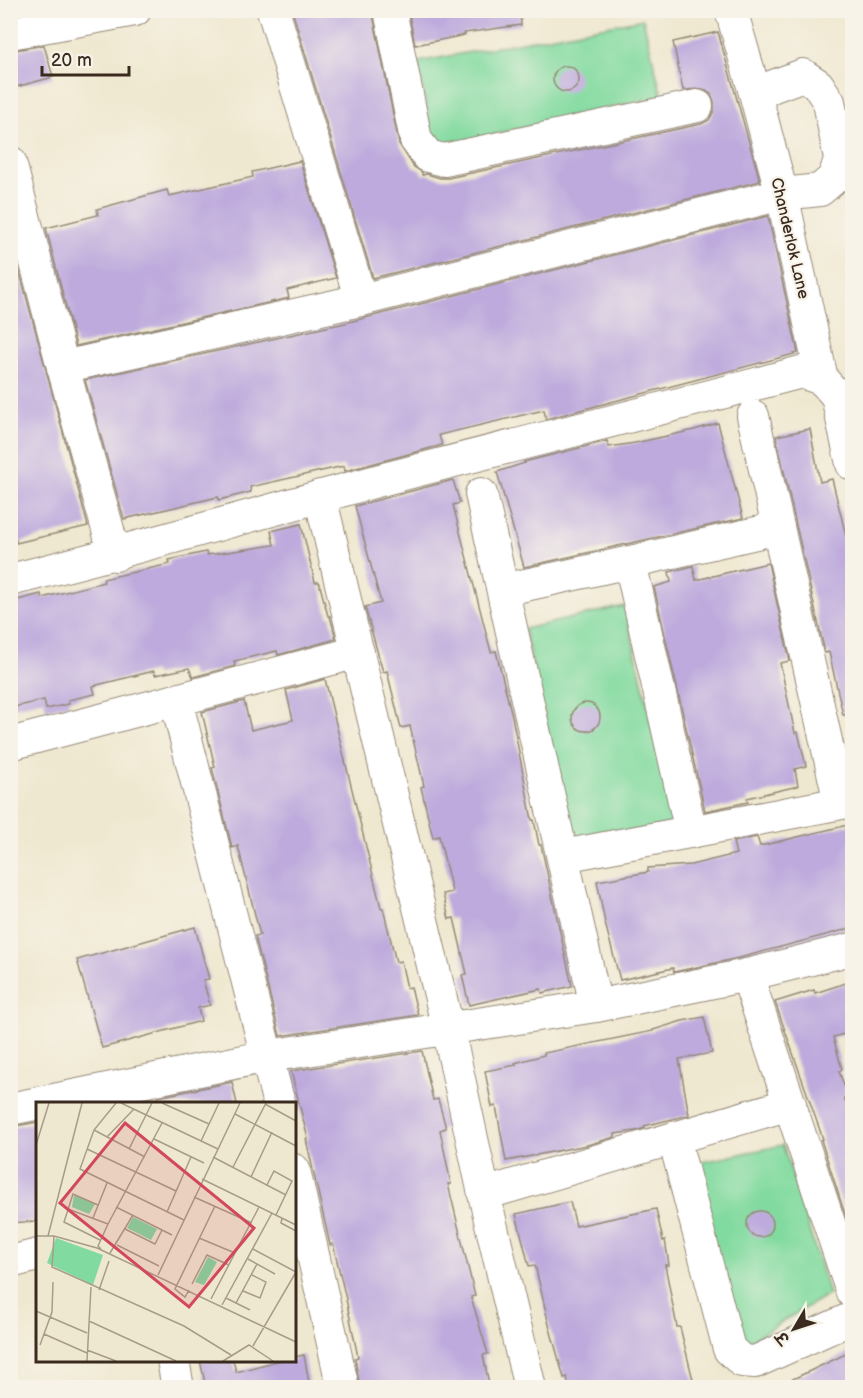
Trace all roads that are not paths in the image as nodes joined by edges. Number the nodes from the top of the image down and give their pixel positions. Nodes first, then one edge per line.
1 (135, 10) edge
2 (273, 10) edge
3 (390, 10) edge
4 (731, 10) edge
5 (10, 33) edge
6 (755, 93) junction
7 (697, 106) dead end
8 (10, 162) edge
9 (782, 194) junction
10 (361, 300) junction
11 (63, 368) junction
12 (822, 379) junction
13 (753, 416) dead end
14 (852, 464) edge
15 (481, 494) dead end
16 (320, 496) junction
17 (778, 528) junction
18 (115, 555) junction
19 (630, 562) junction
20 (10, 580) edge
21 (502, 590) junction
22 (358, 652) junction
23 (176, 700) junction
24 (10, 744) edge
25 (846, 802) edge
26 (691, 832) junction
27 (563, 856) junction
28 (852, 949) edge
29 (747, 975) junction
30 (596, 1006) junction
31 (448, 1028) junction
32 (268, 1056) junction
33 (118, 1096) edge
34 (68, 1102) edge
35 (279, 1102) edge
36 (790, 1104) junction
37 (36, 1106) edge
38 (10, 1109) edge
39 (674, 1138) junction
40 (296, 1179) edge
41 (484, 1194) junction
42 (36, 1256) edge
43 (10, 1262) edge
44 (852, 1292) edge
45 (852, 1318) edge
46 (173, 1362) edge
47 (178, 1388) edge
48 (343, 1388) edge
49 (530, 1388) edge

1 - 5 street
2 - 10 street
3 - 7 street
4 - 6 street, Chanderlok Lane
6 - 9 street, Chanderlok Lane
6 - 9 street
8 - 11 street
9 - 10 street
9 - 12 street, Chanderlok Lane
10 - 11 street
11 - 18 street
12 - 14 street, Chanderlok Lane
12 - 16 street
13 - 17 street
15 - 21 street
16 - 18 street
16 - 22 street
17 - 19 street
17 - 25 street
18 - 20 street
19 - 21 street
19 - 26 street
21 - 27 street
22 - 23 street
22 - 31 street
23 - 24 street
23 - 32 street
25 - 26 street
26 - 27 street
27 - 30 street
28 - 29 street
29 - 30 street
29 - 36 street
30 - 31 street
31 - 32 street
31 - 41 street
32 - 33 street
32 - 35 street
33 - 34 street
36 - 39 street
36 - 44 street
37 - 38 street
39 - 41 street
39 - 45 street
40 - 48 street
41 - 49 street
42 - 43 street
46 - 47 street

